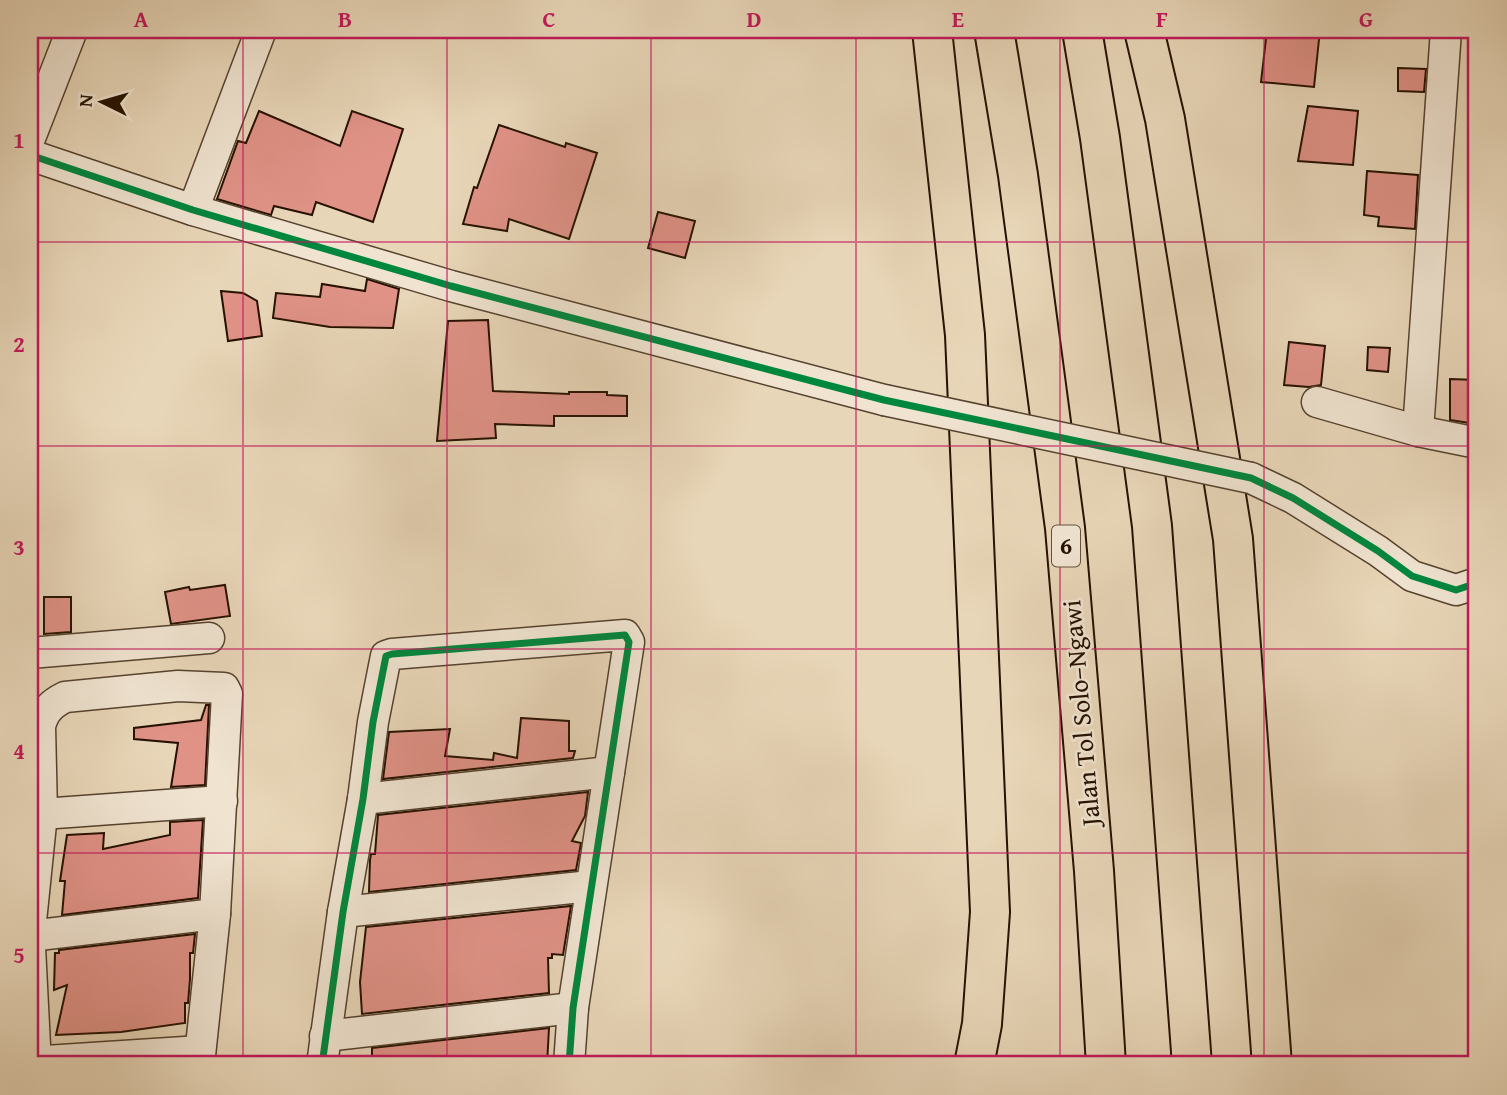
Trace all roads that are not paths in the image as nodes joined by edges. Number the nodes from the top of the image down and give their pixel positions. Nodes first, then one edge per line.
1 (72, 30) edge
2 (261, 30) edge
3 (932, 30) edge
4 (994, 30) edge
5 (1082, 30) edge
6 (1144, 30) edge
7 (1446, 30) edge
8 (30, 138) edge
9 (30, 155) edge
10 (193, 210) junction
11 (1317, 402) dead end
12 (1418, 431) junction
13 (1477, 443) edge
14 (1477, 583) edge
15 (209, 638) dead end
16 (30, 653) edge
17 (609, 772) junction
18 (363, 799) junction
19 (222, 801) junction
20 (42, 814) junction
21 (591, 886) junction
22 (342, 912) junction
23 (215, 914) junction
24 (30, 934) edge
25 (30, 947) edge
26 (573, 1008) junction
27 (326, 1036) junction
28 (199, 1058) edge
29 (34, 1063) edge
30 (322, 1065) edge
31 (569, 1065) edge
32 (974, 1065) edge
33 (1106, 1065) edge
34 (1192, 1065) edge
35 (1272, 1065) edge

1 - 8 street
2 - 10 street
3 - 32 highway
4 - 33 highway, Jalan Tol Solo–Ngawi / 6
5 - 34 highway
6 - 35 highway
7 - 12 street
9 - 10 street
10 - 14 street, bridge
11 - 12 street
12 - 13 street
15 - 16 street
17 - 18 street
17 - 18 street
17 - 21 street
18 - 22 street
19 - 20 street
19 - 20 street
19 - 23 street
20 - 24 street
21 - 22 street
21 - 26 street
22 - 27 street
23 - 24 street
23 - 28 street
25 - 29 street
26 - 27 street
26 - 31 street
27 - 30 street
28 - 29 street

